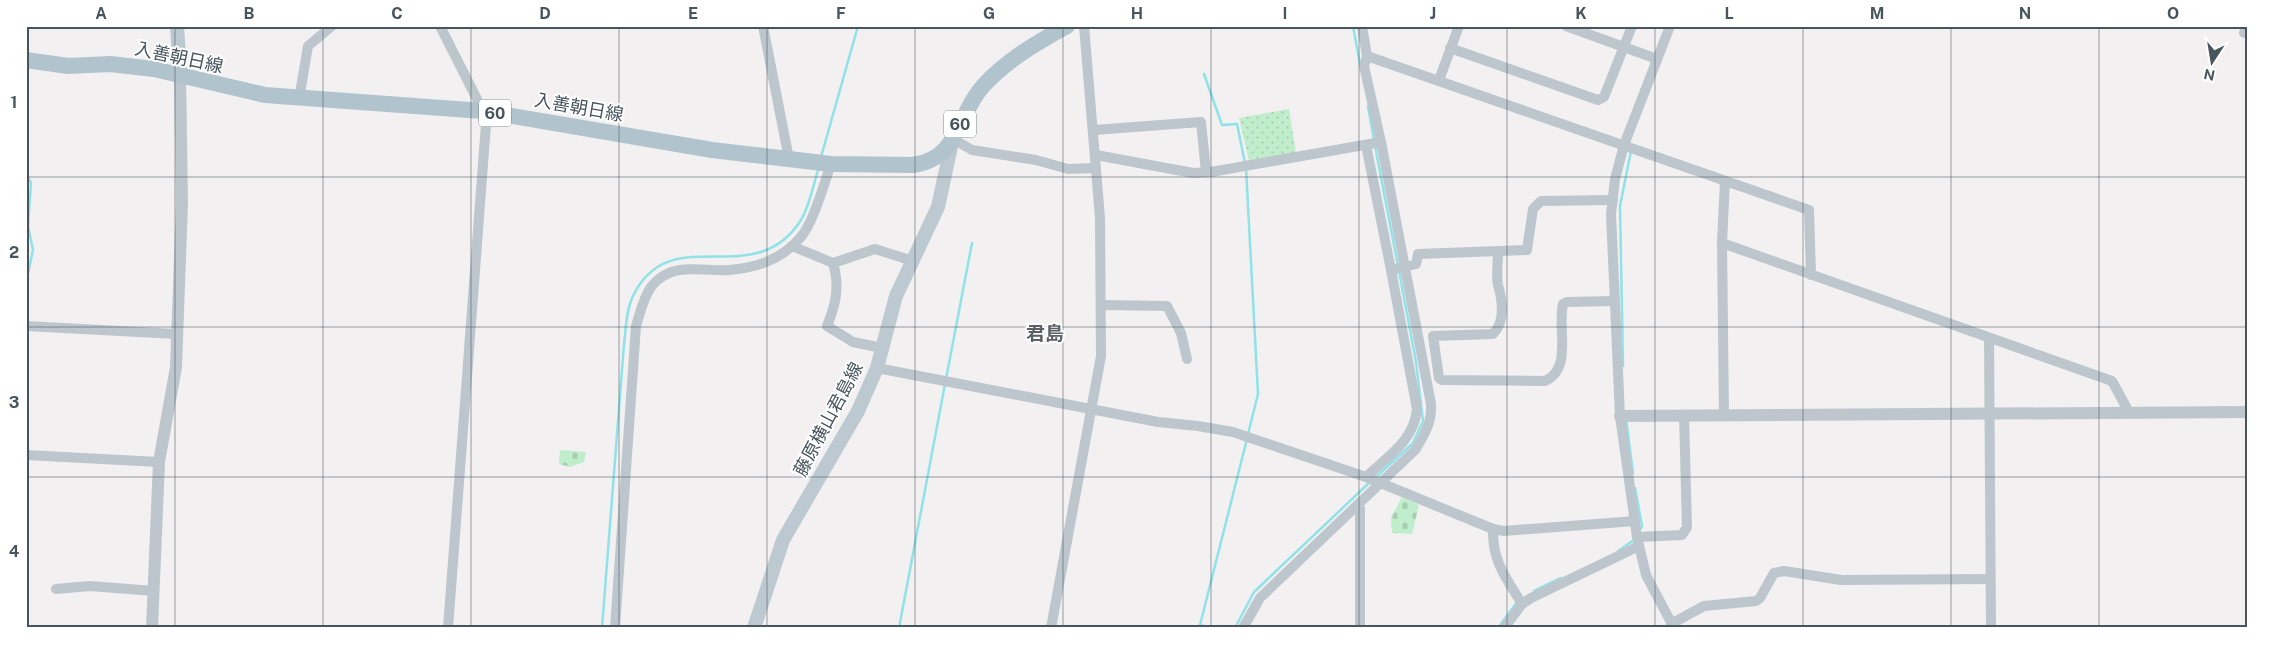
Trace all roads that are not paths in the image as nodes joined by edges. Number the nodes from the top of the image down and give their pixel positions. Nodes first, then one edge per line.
1 (177, 26) edge
2 (332, 26) edge
3 (440, 26) edge
4 (763, 26) edge
5 (1067, 26) edge
6 (1084, 26) edge
7 (1362, 26) edge
8 (1459, 26) edge
9 (1566, 26) edge
10 (1632, 26) edge
11 (1670, 26) edge
12 (2246, 26) edge
13 (2248, 33) edge
14 (1624, 47) junction
15 (1450, 48) junction
16 (1367, 56) junction
17 (1657, 59) junction
18 (26, 60) edge
19 (180, 74) junction
20 (1439, 80) junction
21 (299, 99) junction
22 (485, 111) junction
23 (1094, 130) junction
24 (953, 139) junction
25 (1381, 142) junction
26 (1366, 145) junction
27 (1624, 145) junction
28 (1096, 154) junction
29 (789, 159) junction
30 (831, 164) junction
31 (1096, 168) junction
32 (1206, 172) junction
33 (1725, 180) junction
34 (1613, 200) junction
35 (1722, 243) junction
36 (792, 246) junction
37 (1498, 252) junction
38 (913, 261) junction
39 (833, 263) junction
40 (1405, 268) junction
41 (1391, 270) junction
42 (1811, 275) junction
43 (1613, 301) junction
44 (1101, 305) junction
45 (26, 326) edge
46 (176, 334) junction
47 (1989, 338) junction
48 (882, 348) junction
49 (1187, 358) dead end
50 (877, 368) junction
51 (1093, 409) junction
52 (2248, 412) edge
53 (1990, 414) junction
54 (2130, 414) junction
55 (1724, 415) junction
56 (1620, 416) junction
57 (1684, 416) junction
58 (26, 455) edge
59 (159, 462) junction
60 (1366, 477) junction
61 (1380, 484) junction
62 (1358, 505) junction
63 (1635, 521) junction
64 (1493, 529) junction
65 (1638, 541) junction
66 (1990, 579) junction
67 (56, 589) dead end
68 (154, 591) junction
69 (1522, 604) junction
70 (1673, 626) edge
71 (152, 628) edge
72 (448, 628) edge
73 (615, 628) edge
74 (754, 628) edge
75 (1052, 628) edge
76 (1243, 628) edge
77 (1360, 628) edge
78 (1504, 628) edge
79 (1990, 628) edge

1 - 19 main road
2 - 21 street
3 - 22 street
4 - 29 street
5 - 24 main road, 入善朝日線 / 60
6 - 23 street
7 - 16 street
8 - 15 street
9 - 14 street
10 - 14 street
11 - 17 street
12 - 13 street
14 - 15 street
14 - 17 street
15 - 20 street
16 - 20 street
16 - 25 street
17 - 27 street
18 - 19 main road, 入善朝日線 / 60
19 - 21 main road, 入善朝日線 / 60
19 - 46 street
20 - 27 street
21 - 22 main road, 入善朝日線 / 60
22 - 29 main road, 入善朝日線 / 60
22 - 72 street
23 - 28 street
23 - 32 street
24 - 30 main road, 入善朝日線 / 60
24 - 31 street
24 - 38 main road, 藤原横山君島線
25 - 26 street
25 - 40 street
26 - 32 street
26 - 41 street
27 - 33 street
27 - 34 street
28 - 31 street
28 - 32 street
29 - 30 main road, 入善朝日線 / 60
30 - 36 street
31 - 44 street
33 - 35 street
33 - 42 street
34 - 37 street
34 - 43 street
35 - 42 street
35 - 55 street
36 - 39 street
36 - 73 street
37 - 40 street
37 - 43 street
38 - 39 street
38 - 48 main road, 藤原横山君島線
39 - 48 street
40 - 41 street
40 - 61 street
41 - 60 street
42 - 47 street
43 - 56 street
44 - 49 street
44 - 51 street
45 - 46 street
46 - 59 street
47 - 53 street
47 - 54 street
48 - 50 main road, 藤原横山君島線
50 - 51 street
50 - 74 main road, 藤原横山君島線
51 - 60 street
51 - 75 street
52 - 54 street
53 - 54 street
53 - 55 street
53 - 66 street
55 - 57 street
56 - 57 street
56 - 63 street
57 - 65 street
58 - 59 street
59 - 68 street
60 - 61 street
61 - 62 street
61 - 64 street
62 - 76 street
62 - 77 street
63 - 64 street
63 - 65 street
64 - 69 street
65 - 69 street
65 - 70 street
66 - 70 street
66 - 79 street
67 - 68 street
68 - 71 street
69 - 78 street

